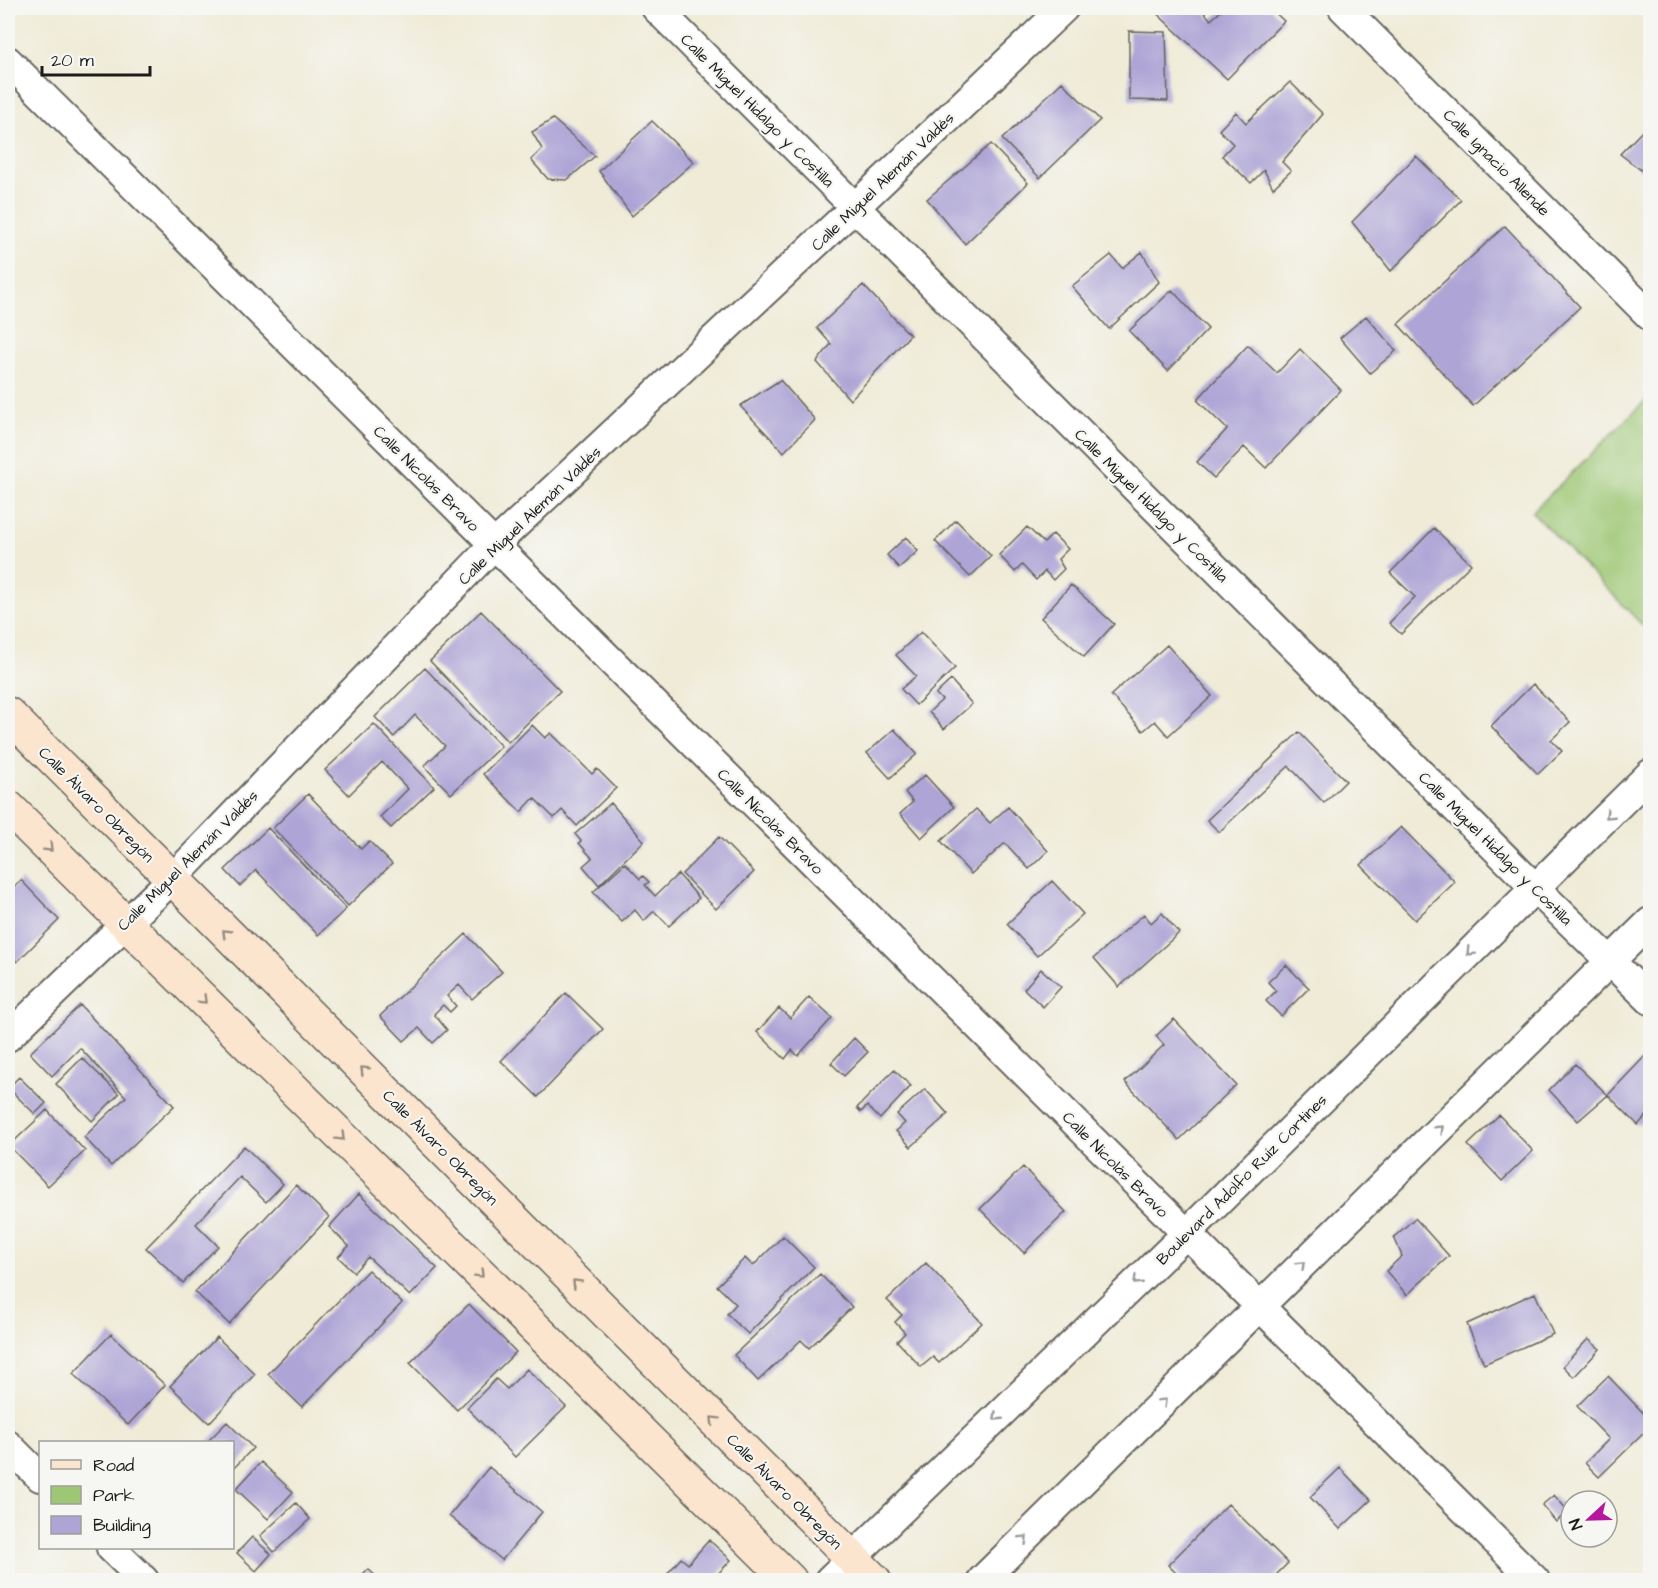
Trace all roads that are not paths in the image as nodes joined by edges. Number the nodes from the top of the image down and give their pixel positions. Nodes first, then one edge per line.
1 (656, 8) edge
2 (1064, 8) edge
3 (1343, 8) edge
4 (8, 61) edge
5 (854, 208) junction
6 (1650, 316) edge
7 (494, 545) junction
8 (8, 714) edge
9 (1650, 774) edge
10 (8, 807) edge
11 (172, 879) junction
12 (1535, 888) junction
13 (1650, 922) edge
14 (124, 923) junction
15 (1611, 961) junction
16 (1650, 1000) edge
17 (8, 1037) edge
18 (1186, 1234) junction
19 (1260, 1306) junction
20 (8, 1445) edge
21 (39, 1476) edge
22 (112, 1549) edge
23 (852, 1573) edge
24 (144, 1581) edge
25 (790, 1581) edge
26 (982, 1581) edge
27 (1535, 1581) edge

1 - 5 street, Calle Miguel Hidalgo y Costilla
2 - 5 street, Calle Miguel Alemán Valdés
3 - 6 street, Calle Ignacio Allende
4 - 7 street, Calle Nicolás Bravo
5 - 7 street, Calle Miguel Alemán Valdés
5 - 12 street, Calle Miguel Hidalgo y Costilla
7 - 11 street, Calle Miguel Alemán Valdés
7 - 18 street, Calle Nicolás Bravo
8 - 11 street, Calle Álvaro Obregón
9 -> 12 street, Boulevard Adolfo Ruíz Cortines
10 -> 14 street
11 - 14 street, Calle Miguel Alemán Valdés
23 -> 11 street, Calle Álvaro Obregón
12 - 15 street, Calle Miguel Hidalgo y Costilla
12 -> 18 street, Boulevard Adolfo Ruíz Cortines
13 - 15 street
14 - 17 street, Calle Miguel Alemán Valdés
14 -> 25 street
15 - 16 street, Calle Miguel Hidalgo y Costilla
19 -> 15 street
18 - 19 street, Calle Nicolás Bravo
18 -> 23 street, Boulevard Adolfo Ruíz Cortines
26 -> 19 street
19 - 27 street, Calle Nicolás Bravo
20 - 21 street
22 - 24 street

